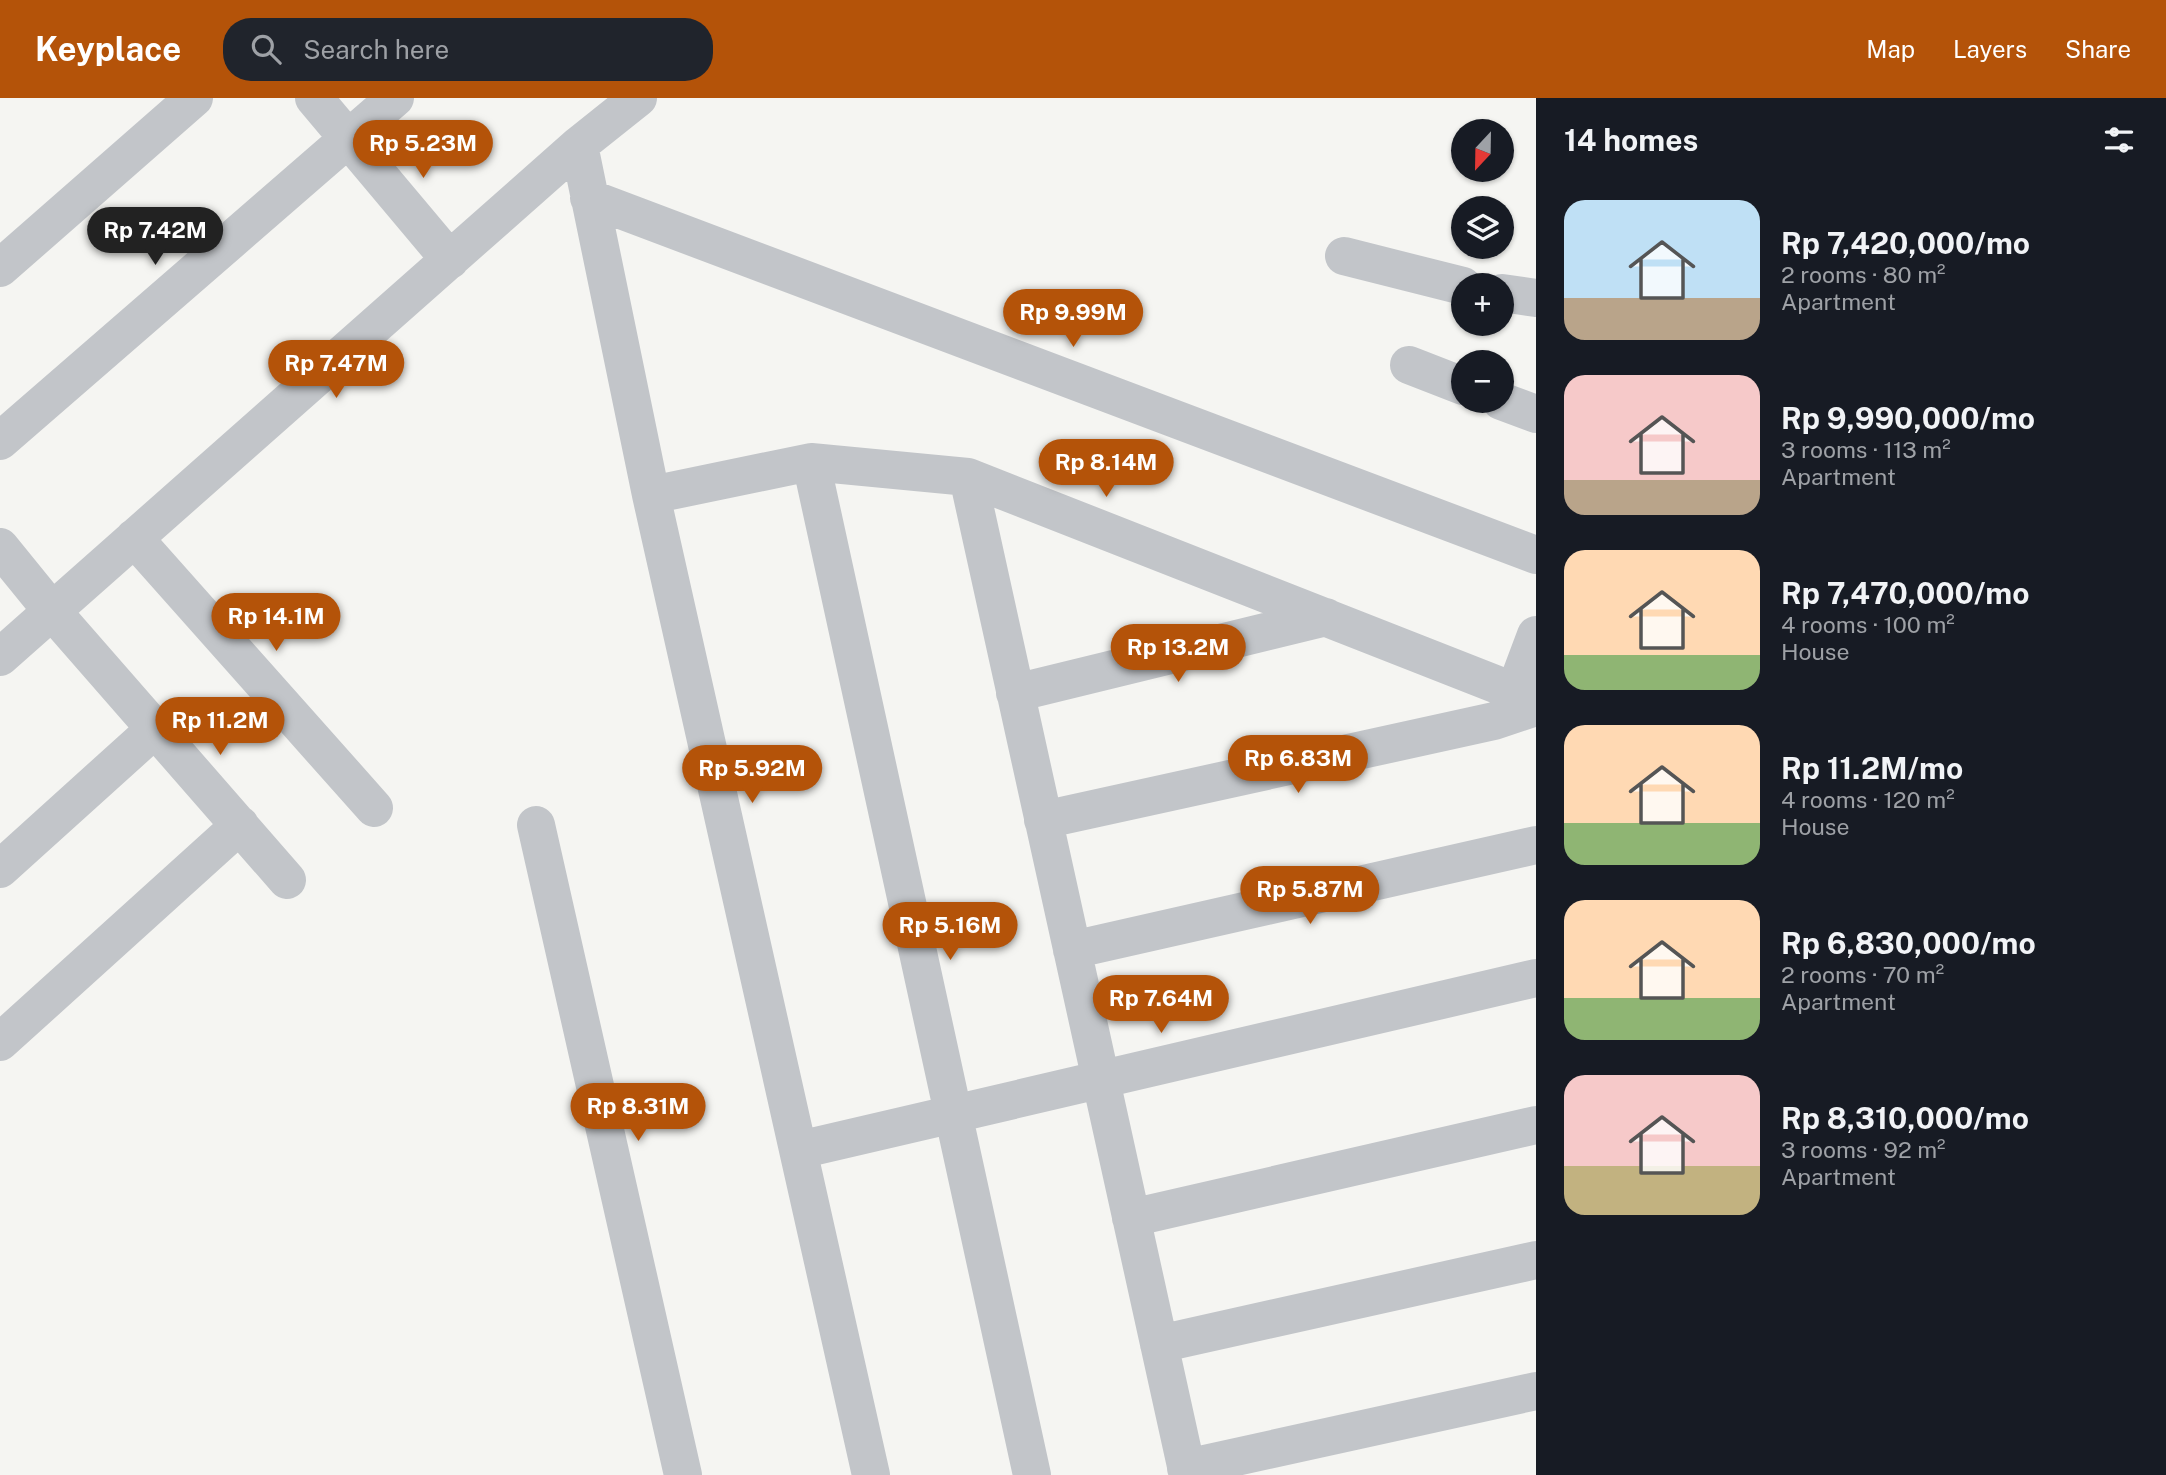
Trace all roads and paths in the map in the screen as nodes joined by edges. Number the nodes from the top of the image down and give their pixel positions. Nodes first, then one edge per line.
1 (194, 98) edge
2 (314, 98) edge
3 (396, 98) edge
4 (638, 98) edge
5 (349, 138) junction
6 (579, 145) junction
7 (589, 198) junction
8 (1344, 256) dead end
9 (450, 260) junction
10 (0, 268) edge
11 (1451, 283) edge
12 (1514, 295) edge
13 (1536, 298) edge
14 (1409, 365) dead end
15 (1451, 381) edge
16 (1514, 406) edge
17 (1536, 414) edge
18 (0, 441) edge
19 (811, 462) junction
20 (968, 477) junction
21 (651, 495) junction
22 (134, 538) junction
23 (0, 547) edge
24 (1536, 555) edge
25 (52, 611) junction
26 (1326, 617) junction
27 (1536, 635) edge
28 (0, 657) edge
29 (1015, 693) junction
30 (1529, 700) edge
31 (155, 729) junction
32 (374, 808) dead end
33 (1043, 820) junction
34 (240, 825) junction
35 (536, 825) dead end
36 (1536, 845) edge
37 (0, 869) edge
38 (287, 880) dead end
39 (1072, 950) junction
40 (1536, 978) edge
41 (0, 1042) edge
42 (1101, 1079) junction
43 (953, 1114) junction
44 (1536, 1125) edge
45 (799, 1150) junction
46 (1131, 1218) junction
47 (1536, 1260) edge
48 (1159, 1344) junction
49 (1536, 1391) edge
50 (1187, 1471) edge
51 (683, 1475) edge
52 (871, 1475) edge
53 (1032, 1475) edge

1 - 10 street
2 - 5 street
3 - 5 street
4 - 6 street
5 - 9 street
5 - 18 street
6 - 7 street
6 - 9 street
7 - 21 street
7 - 24 street
8 - 11 street
9 - 22 street
12 - 13 street
14 - 15 street
16 - 17 street
19 - 20 street
19 - 21 street
19 - 43 street
20 - 26 street
20 - 29 street
21 - 45 street
22 - 25 street
22 - 32 street
23 - 25 street
25 - 28 street
25 - 31 street
26 - 29 street
26 - 30 street
27 - 30 street
29 - 33 street
30 - 33 street
31 - 34 street
31 - 37 street
33 - 39 street
34 - 38 street
34 - 41 street
35 - 51 street
36 - 39 street
39 - 42 street
40 - 42 street
42 - 43 street
42 - 46 street
43 - 45 street
43 - 53 street
44 - 46 street
45 - 52 street
46 - 48 street
47 - 48 street
48 - 50 street
49 - 50 street

